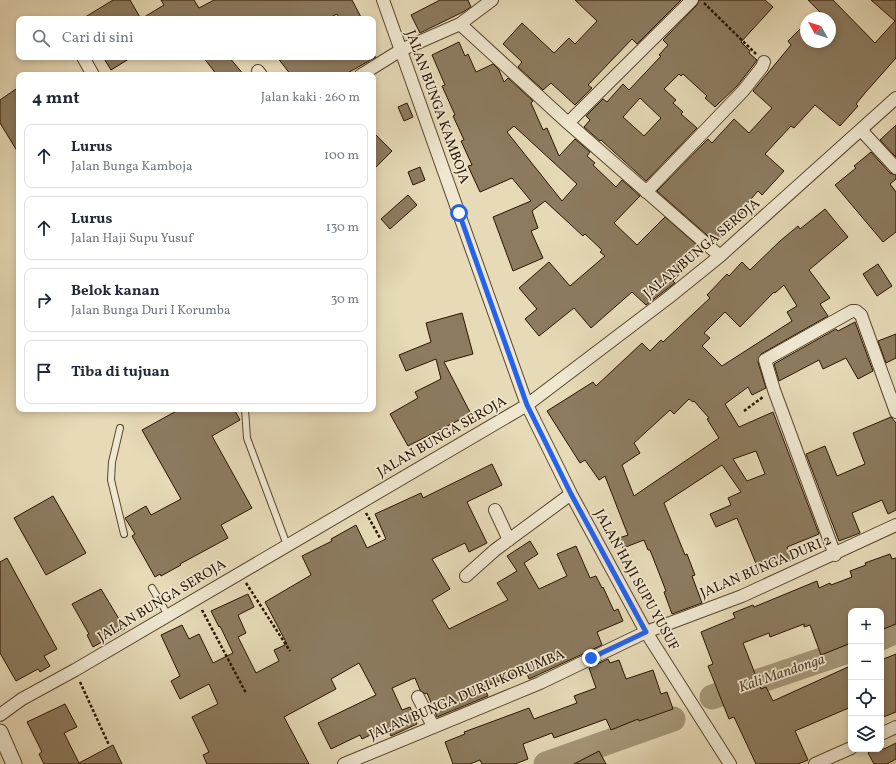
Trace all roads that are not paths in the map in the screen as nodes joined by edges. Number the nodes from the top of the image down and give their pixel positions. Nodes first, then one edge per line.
1 (384, 0) edge
2 (492, 0) edge
3 (692, 0) edge
4 (460, 24) junction
5 (401, 50) junction
6 (85, 60) edge
7 (764, 62) road end
8 (91, 72) edge
9 (366, 72) edge
10 (896, 98) edge
11 (568, 123) junction
12 (861, 130) junction
13 (896, 168) edge
14 (646, 192) junction
15 (720, 256) junction
16 (527, 405) junction
17 (244, 412) edge
18 (896, 412) edge
19 (120, 428) dead end
20 (571, 494) junction
21 (495, 510) dead end
22 (896, 525) edge
23 (124, 534) dead end
24 (509, 540) junction
25 (287, 545) junction
26 (835, 554) junction
27 (466, 576) dead end
28 (152, 588) dead end
29 (168, 615) junction
30 (646, 632) junction
31 (418, 697) dead end
32 (0, 715) edge
33 (433, 726) junction
34 (896, 727) edge
35 (0, 732) edge
36 (884, 733) edge
37 (848, 749) edge
38 (14, 764) edge
39 (344, 764) edge
40 (730, 764) edge
41 (815, 764) edge

1 - 5 street, JALAN BUNGA KAMBOJA
2 - 4 street
3 - 11 street
4 - 5 street
4 - 11 street
5 - 9 street
5 - 16 street, JALAN BUNGA KAMBOJA
6 - 8 street
7 - 14 street
10 - 12 street, JALAN BUNGA SEROJA
11 - 14 street
12 - 13 street
12 - 15 street, JALAN BUNGA SEROJA
14 - 15 street
15 - 16 street, JALAN BUNGA SEROJA
16 - 20 street, JALAN HAJI SUPU YUSUF
16 - 25 street, JALAN BUNGA SEROJA
17 - 25 lane
18 - 26 street
19 - 23 lane
20 - 24 street
20 - 30 street, JALAN HAJI SUPU YUSUF
21 - 24 street
22 - 26 street, JALAN BUNGA DURI 2
24 - 27 street
25 - 29 street, JALAN BUNGA SEROJA
26 - 30 street, JALAN BUNGA DURI 2
28 - 29 lane
29 - 32 street, JALAN BUNGA SEROJA
30 - 33 street, JALAN BUNGA DURI I KORUMBA
30 - 40 street, JALAN HAJI SUPU YUSUF
31 - 33 street
33 - 39 street, JALAN BUNGA DURI I KORUMBA
34 - 36 street
35 - 38 street
37 - 41 street

